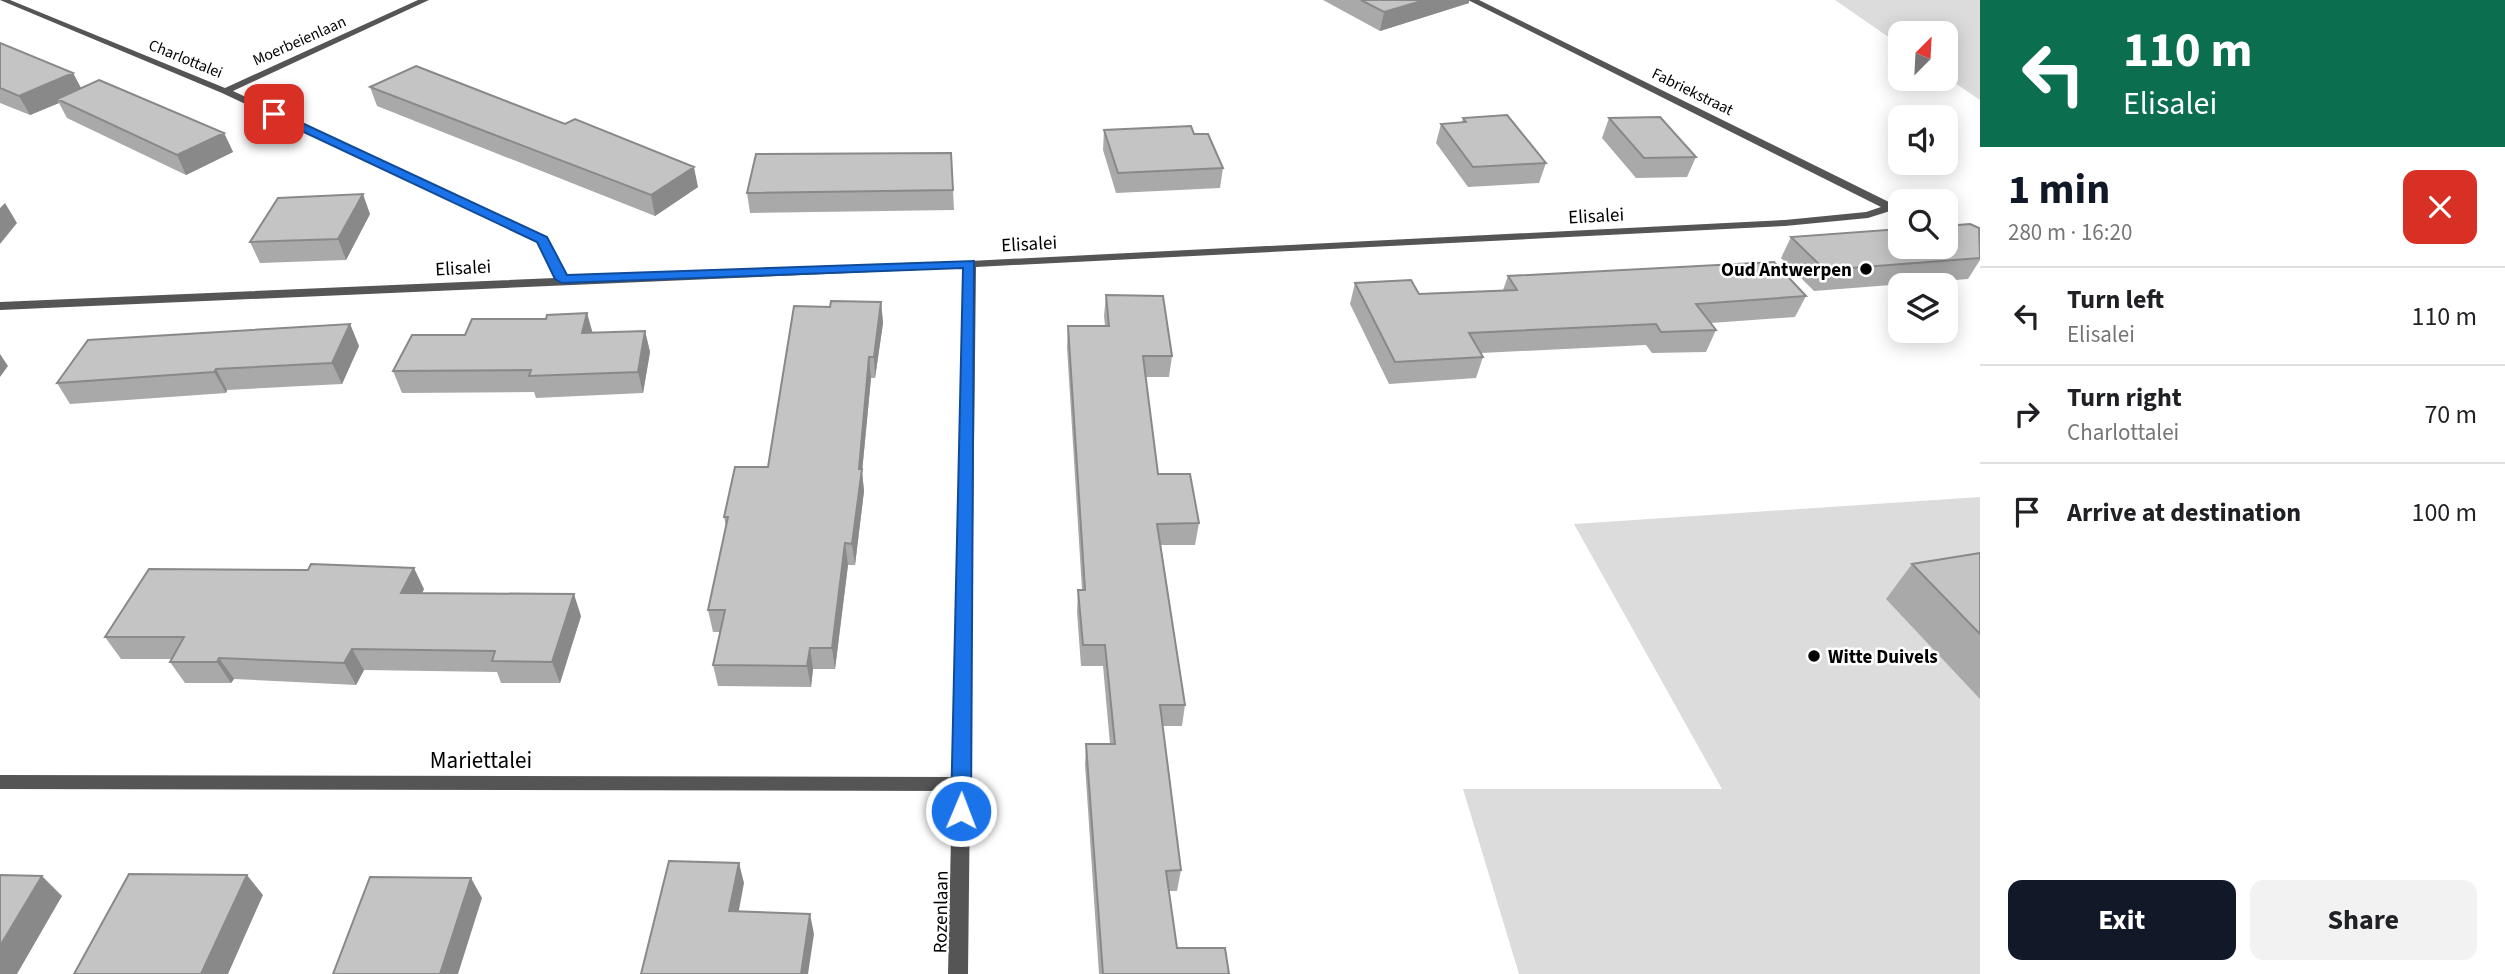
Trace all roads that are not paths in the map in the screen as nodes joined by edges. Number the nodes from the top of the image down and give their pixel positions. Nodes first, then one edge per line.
1 (3, 0) edge
2 (425, 0) edge
3 (1472, 0) edge
4 (225, 91) junction
5 (1888, 205) edge
6 (1888, 211) edge
7 (970, 264) junction
8 (562, 279) junction
9 (0, 306) edge
10 (0, 782) edge
11 (961, 784) junction
12 (958, 974) edge

1 - 4 street, Charlottalei
2 - 4 street, Moerbeienlaan
3 - 5 street, Fabriekstraat
4 - 8 street, Charlottalei
6 - 7 street, Elisalei
7 - 8 street, Elisalei
7 - 11 street, Rozenlaan
8 - 9 street, Elisalei
10 - 11 street, Mariettalei
11 - 12 street, Rozenlaan

